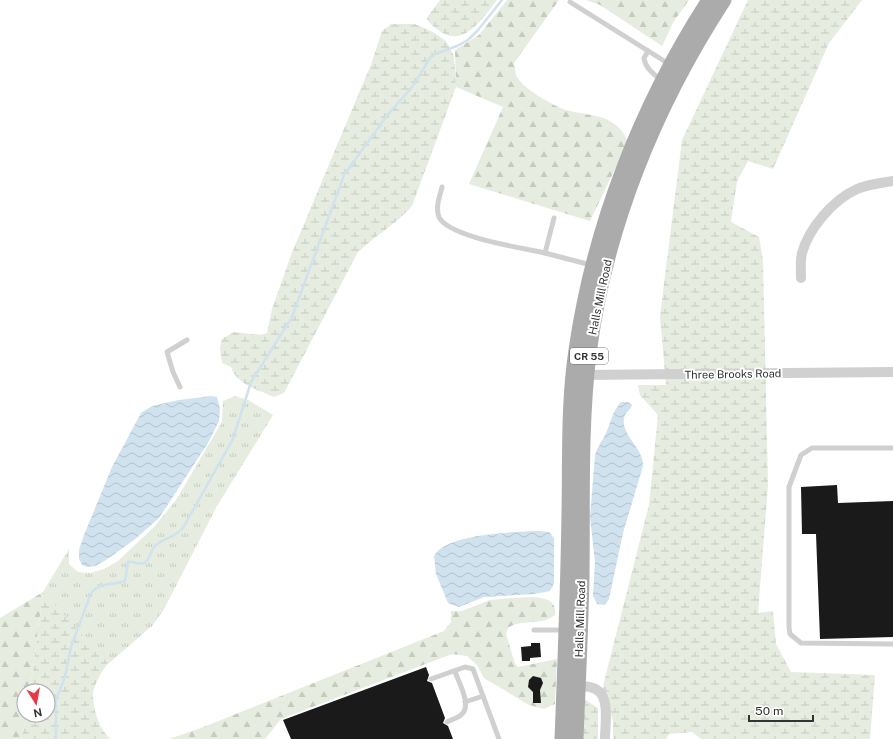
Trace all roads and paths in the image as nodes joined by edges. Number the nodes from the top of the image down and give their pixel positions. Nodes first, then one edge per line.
1 (709, 0) edge
2 (724, 0) edge
3 (570, 2) dead end
4 (648, 51) junction
5 (670, 65) junction
6 (662, 81) junction
7 (893, 181) edge
8 (442, 187) dead end
9 (554, 218) dead end
10 (545, 253) junction
11 (592, 266) junction
12 (802, 278) dead end
13 (188, 340) dead end
14 (893, 372) edge
15 (580, 375) junction
16 (180, 387) dead end
17 (570, 432) junction
18 (893, 448) edge
19 (582, 484) junction
20 (534, 630) dead end
21 (567, 630) junction
22 (893, 644) edge
23 (455, 671) junction
24 (431, 679) dead end
25 (578, 686) junction
26 (483, 696) junction
27 (465, 702) junction
28 (447, 722) dead end
29 (499, 739) edge
30 (562, 739) edge
31 (576, 739) edge
32 (606, 739) edge

1 - 5 main road, Halls Mill Road / CR 55
2 - 15 main road, Halls Mill Road / CR 55
3 - 4 lane
4 - 5 lane
4 - 6 lane
5 - 6 main road, Halls Mill Road / CR 55
6 - 11 main road, Halls Mill Road / CR 55
7 - 12 street
8 - 10 lane
9 - 10 lane
10 - 11 lane
11 - 15 main road, Halls Mill Road / CR 55
13 - 16 lane
14 - 15 street, Three Brooks Road
15 - 17 main road, Halls Mill Road / CR 55
15 - 19 main road, Halls Mill Road / CR 55
17 - 19 main road
17 - 21 main road, Halls Mill Road / CR 55
18 - 22 lane
19 - 25 main road, Halls Mill Road / CR 55
20 - 21 lane
21 - 30 main road, Halls Mill Road / CR 55
23 - 24 lane
23 - 26 lane
23 - 27 lane
25 - 31 main road, Halls Mill Road / CR 55
25 - 32 street
26 - 27 lane
26 - 29 lane
27 - 28 lane

